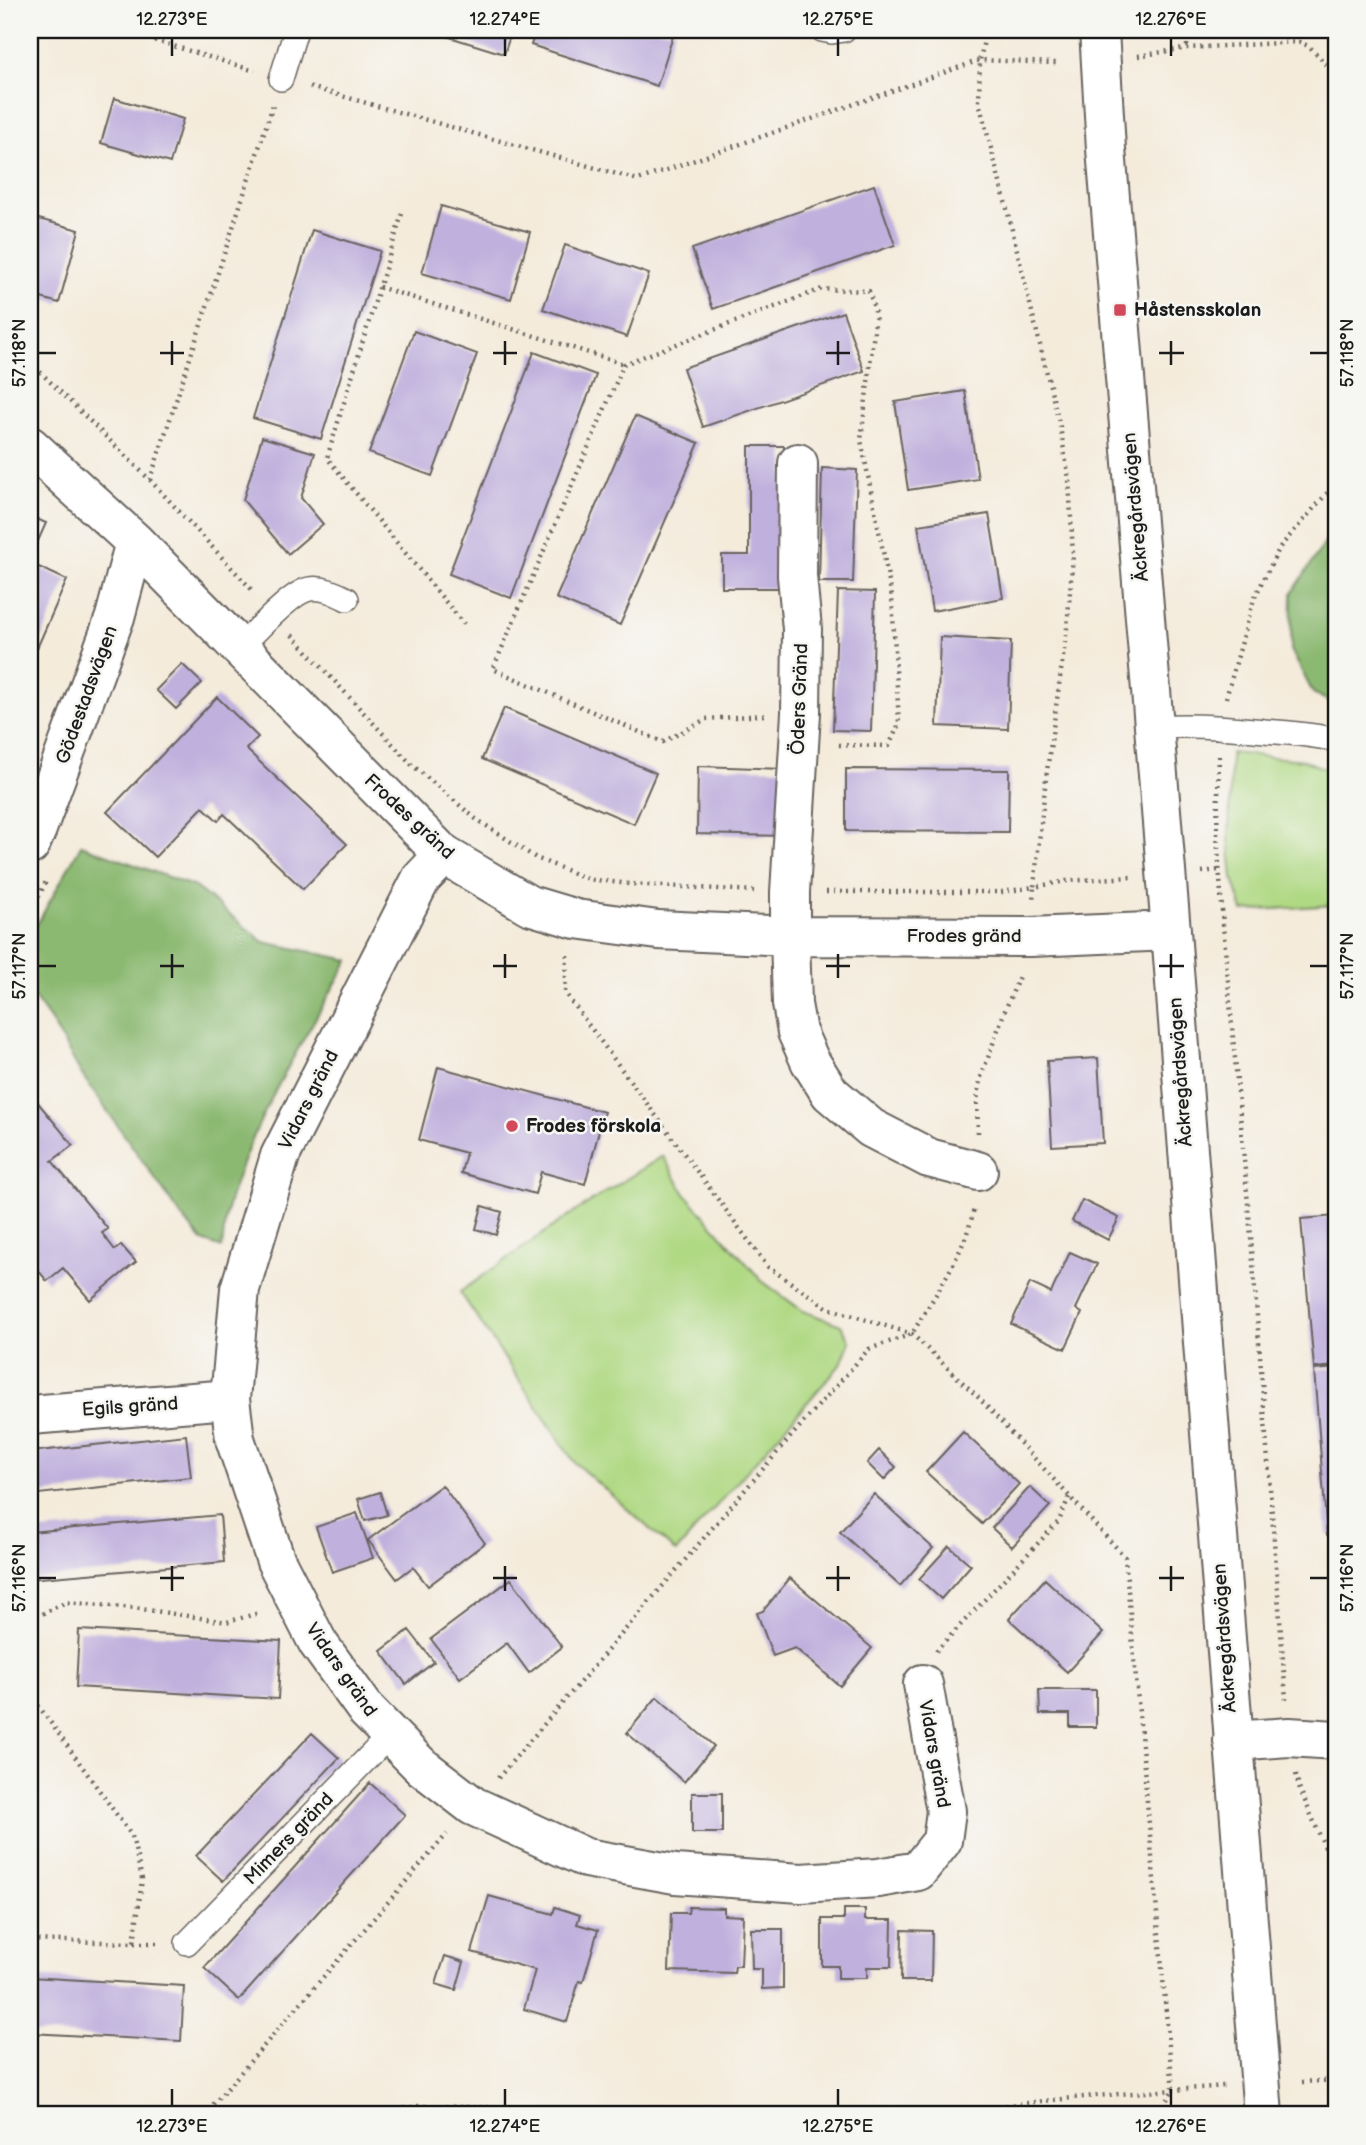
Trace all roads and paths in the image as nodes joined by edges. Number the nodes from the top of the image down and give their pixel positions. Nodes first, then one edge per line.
1 (121, 30) edge
2 (296, 30) edge
3 (822, 30) edge
4 (844, 30) edge
5 (986, 30) edge
6 (1099, 30) edge
7 (1187, 30) edge
8 (1187, 48) junction
9 (1130, 57) dead end
10 (980, 60) junction
11 (1056, 63) dead end
12 (1336, 75) edge
13 (281, 79) junction
14 (402, 214) dead end
15 (379, 287) junction
16 (30, 362) edge
17 (624, 364) junction
18 (30, 446) edge
19 (798, 463) dead end
20 (150, 480) junction
21 (1336, 483) edge
22 (135, 542) junction
23 (347, 599) dead end
24 (273, 615) junction
25 (464, 624) dead end
26 (239, 649) junction
27 (1222, 726) junction
28 (1154, 727) junction
29 (800, 728) junction
30 (1336, 740) edge
31 (444, 855) junction
32 (41, 856) edge
33 (1219, 870) junction
34 (1166, 874) junction
35 (588, 879) junction
36 (1034, 887) junction
37 (790, 892) junction
38 (30, 916) edge
39 (576, 919) junction
40 (1171, 932) junction
41 (790, 936) junction
42 (1030, 937) junction
43 (978, 1171) junction
44 (912, 1334) junction
45 (230, 1399) junction
46 (30, 1415) edge
47 (1069, 1497) junction
48 (297, 1603) junction
49 (30, 1620) edge
50 (923, 1684) joint
51 (30, 1694) edge
52 (390, 1735) junction
53 (1289, 1737) junction
54 (1336, 1740) edge
55 (1233, 1741) junction
56 (473, 1806) junction
57 (1336, 1873) edge
58 (30, 1940) edge
59 (187, 1943) dead end
60 (1336, 2080) edge
61 (1302, 2082) dead end
62 (1236, 2085) dead end
63 (1173, 2090) junction
64 (204, 2115) edge
65 (362, 2115) edge
66 (685, 2115) edge
67 (950, 2115) edge
68 (1157, 2115) edge
69 (1263, 2115) edge

1 - 13 path
2 - 13 lane
3 - 4 lane
5 - 10 path
6 - 28 street, Äckregårdsvägen
7 - 8 path
8 - 9 path
8 - 12 path
10 - 11 path
10 - 13 path
10 - 36 path
13 - 20 path
14 - 15 path
15 - 17 path
15 - 25 path
16 - 20 path
17 - 29 path
17 - 29 path
18 - 22 street, Frodes gränd
19 - 29 street, Öders Gränd
20 - 24 path
21 - 27 path
22 - 26 street, Frodes gränd
22 - 32 street, Gödestadsvägen
23 - 24 lane
24 - 26 lane
24 - 35 path
26 - 31 street, Frodes gränd
27 - 28 lane
27 - 30 lane
27 - 33 path
28 - 34 street, Äckregårdsvägen
29 - 37 street, Öders Gränd
31 - 39 street, Frodes gränd
31 - 45 street, Vidars gränd
32 - 38 path
33 - 34 path
33 - 53 path
34 - 36 path
34 - 40 street, Äckregårdsvägen
35 - 37 path
35 - 39 path
36 - 37 path
36 - 42 path
37 - 41 street, Öders Gränd
39 - 41 street, Frodes gränd
39 - 44 path
40 - 42 street, Frodes gränd
40 - 55 street, Äckregårdsvägen
41 - 42 street, Frodes gränd
41 - 43 street, Öders Gränd
42 - 43 path
43 - 44 path
44 - 47 path
44 - 56 path
45 - 46 street, Egils gränd
45 - 48 street, Vidars gränd
47 - 50 path
47 - 63 path
48 - 49 path
48 - 52 street, Vidars gränd
50 - 56 street, Vidars gränd
51 - 58 path
52 - 56 street, Vidars gränd
52 - 59 lane, Mimers gränd
53 - 54 street
53 - 55 street
53 - 57 path
55 - 69 street, Äckregårdsvägen
56 - 64 path
60 - 61 path
62 - 63 path
63 - 67 path
63 - 68 path
65 - 66 path

